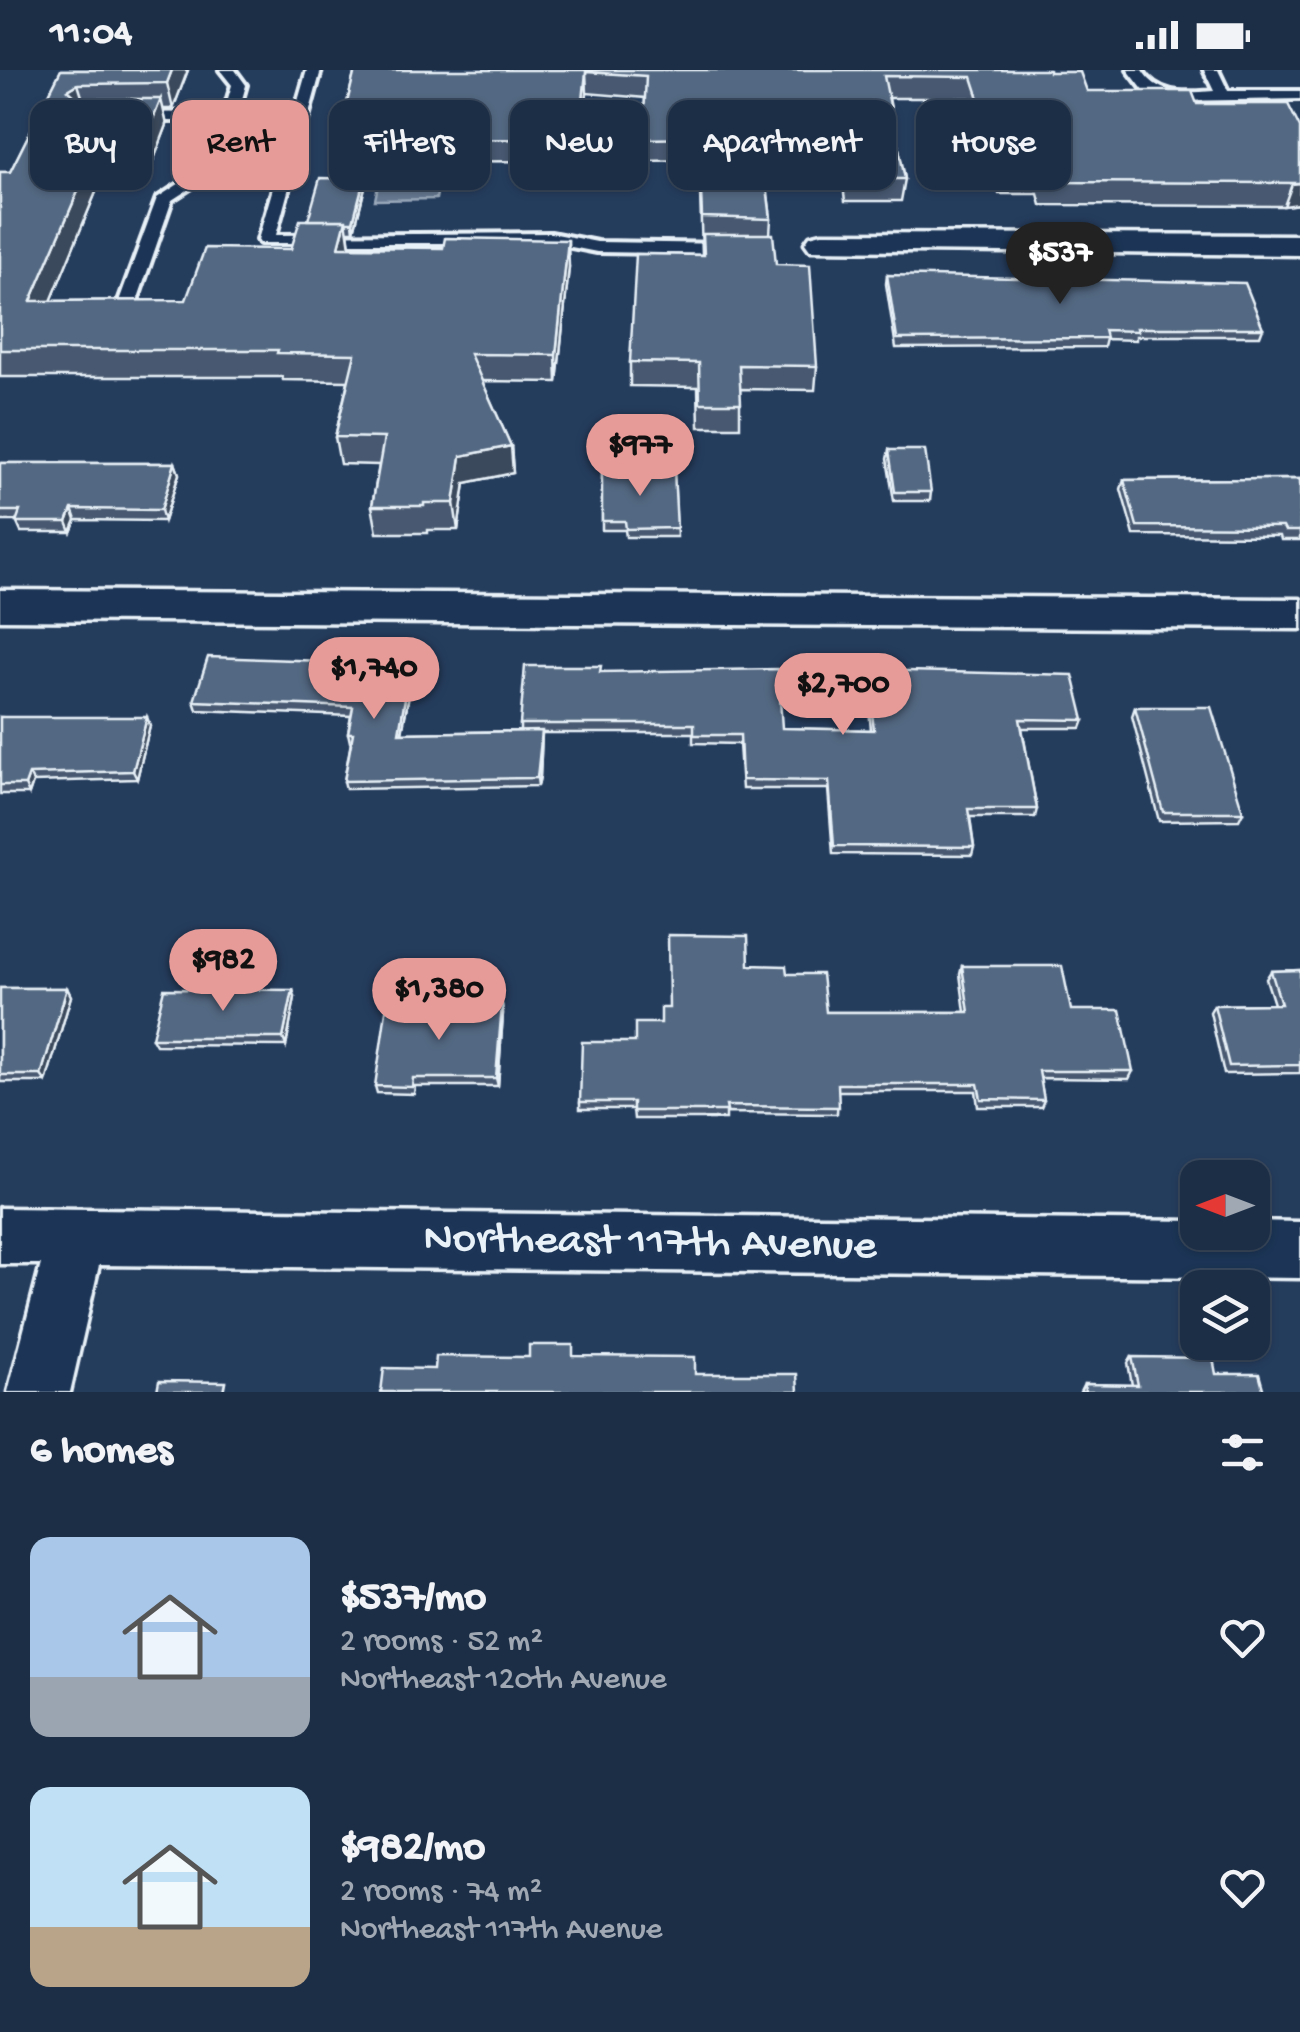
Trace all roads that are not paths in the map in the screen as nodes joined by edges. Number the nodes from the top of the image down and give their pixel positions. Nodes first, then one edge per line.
1 (227, 70) edge
2 (314, 70) edge
3 (1135, 70) edge
4 (1211, 70) edge
5 (1223, 95) junction
6 (1300, 96) edge
7 (235, 100) edge
8 (178, 190) edge
9 (822, 243) dead end
10 (1300, 246) edge
11 (750, 250) edge
12 (127, 304) edge
13 (0, 604) edge
14 (1300, 614) edge
15 (0, 1236) edge
16 (76, 1238) junction
17 (1300, 1250) edge
18 (39, 1392) edge

1 - 7 lane
2 - 11 lane
3 - 5 lane
4 - 5 lane
5 - 6 lane
8 - 12 lane
9 - 10 street
13 - 14 street
15 - 16 street, Northeast 117th Avenue
16 - 17 street, Northeast 117th Avenue
16 - 18 street

